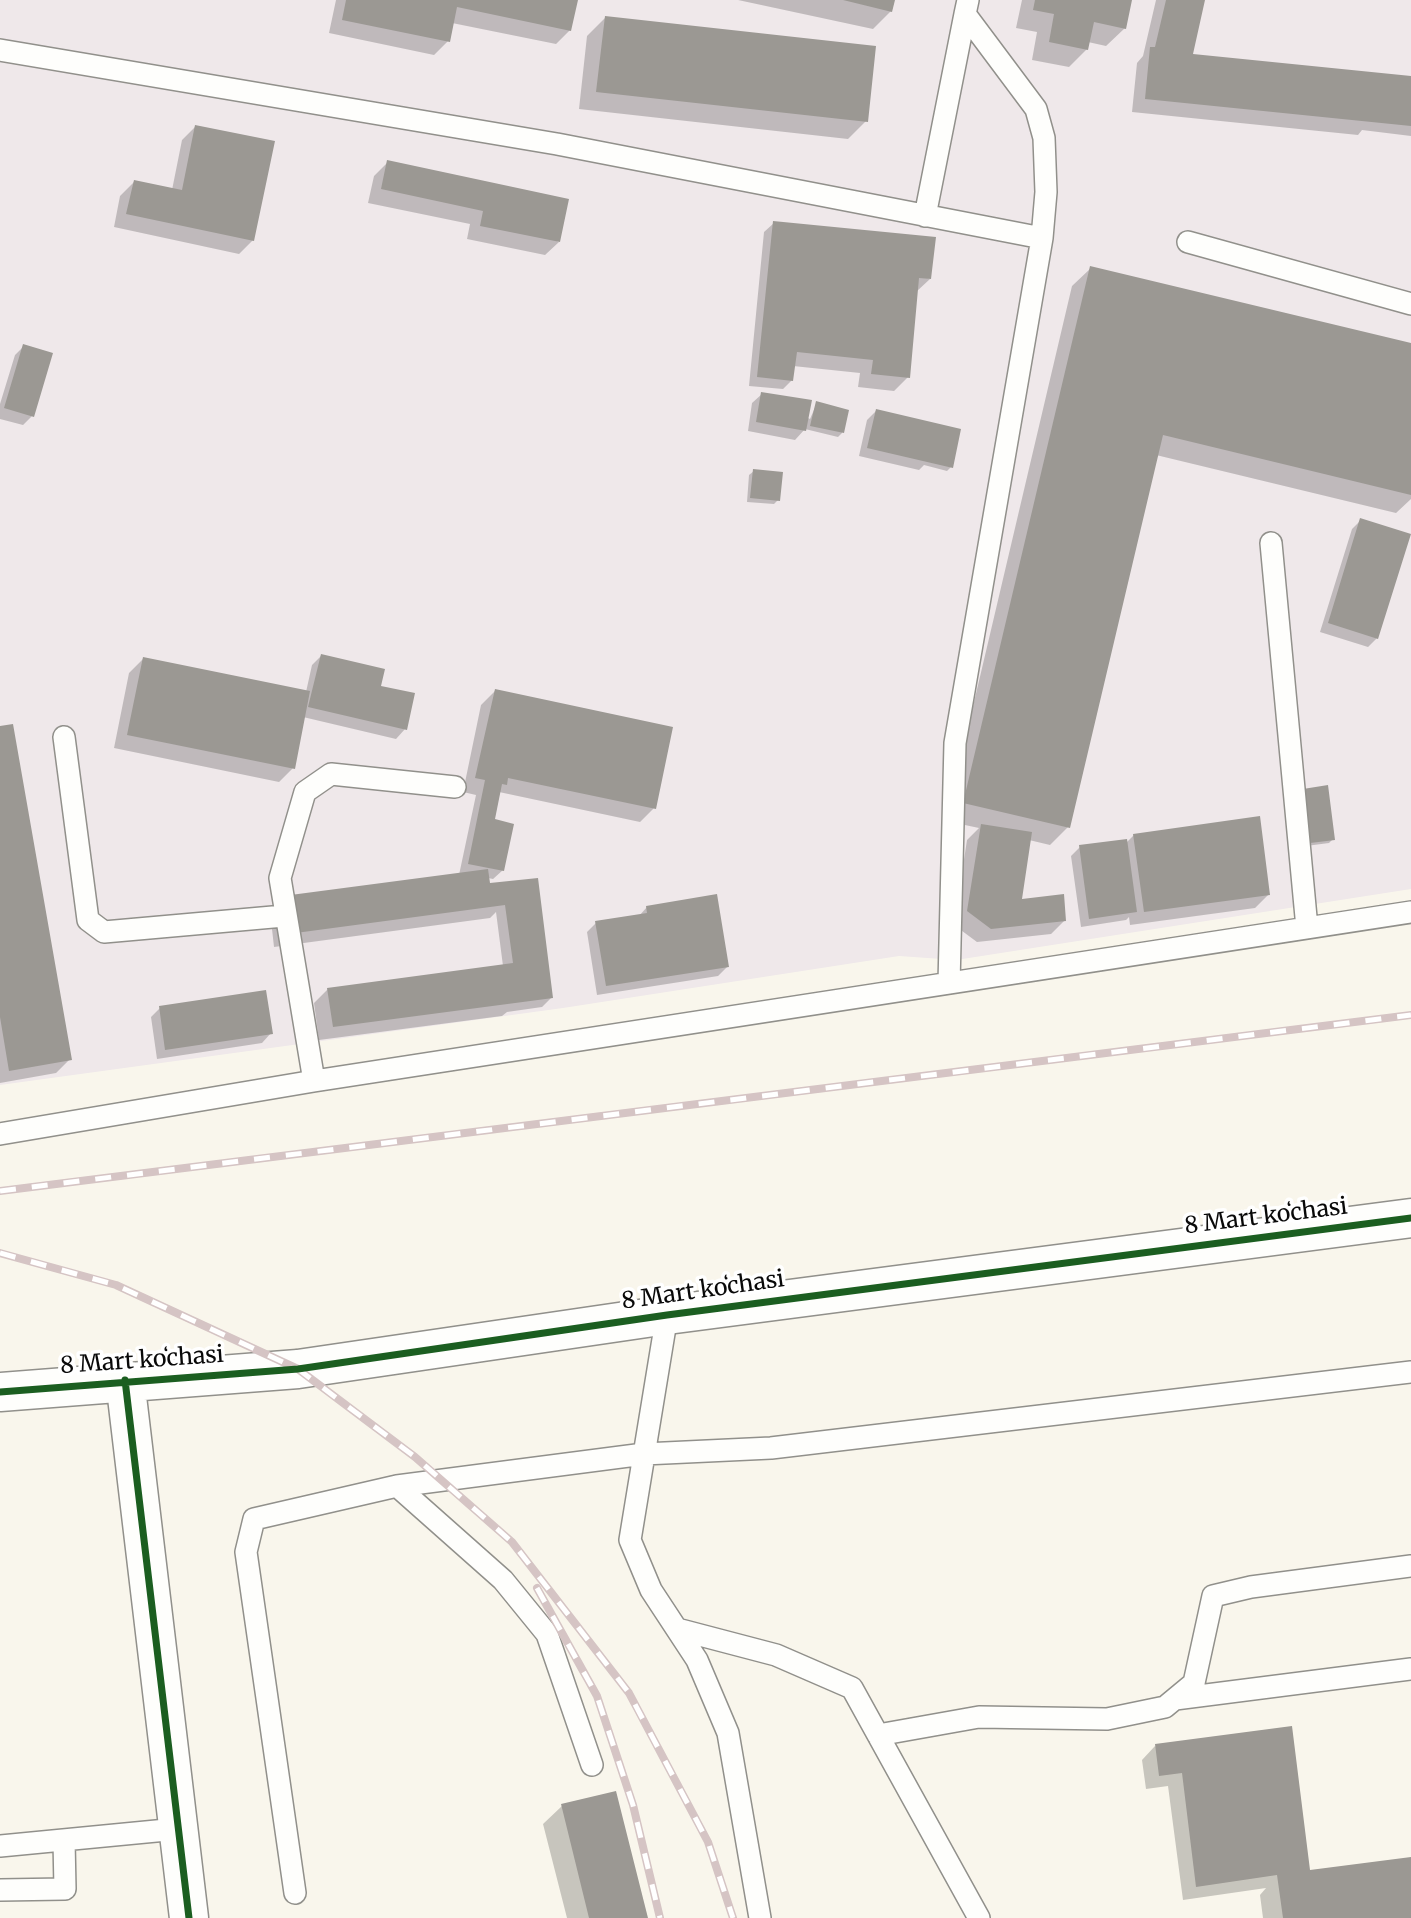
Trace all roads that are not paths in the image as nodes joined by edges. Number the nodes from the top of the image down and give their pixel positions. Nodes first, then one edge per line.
1 (967, 7) edge
2 (0, 50) edge
3 (925, 215) junction
4 (1042, 238) junction
5 (1188, 242) dead end
6 (1411, 304) edge
7 (1270, 543) dead end
8 (64, 737) dead end
9 (455, 787) dead end
10 (1411, 912) edge
11 (284, 916) junction
12 (1307, 928) junction
13 (949, 984) junction
14 (314, 1081) junction
15 (0, 1134) edge
16 (1411, 1218) edge
17 (667, 1315) junction
18 (1411, 1372) edge
19 (125, 1380) junction
20 (0, 1392) edge
21 (645, 1454) junction
22 (397, 1486) junction
23 (1411, 1566) edge
24 (677, 1629) junction
25 (1411, 1669) edge
26 (1175, 1699) junction
27 (877, 1735) junction
28 (592, 1765) dead end
29 (177, 1829) junction
30 (64, 1840) junction
31 (0, 1846) edge
32 (0, 1890) edge
33 (295, 1893) dead end
34 (189, 1918) edge
35 (760, 1918) edge
36 (979, 1918) edge

1 - 3 lane
1 - 4 lane
2 - 3 lane
3 - 4 lane
4 - 13 lane
5 - 6 lane
7 - 12 lane
8 - 11 lane
9 - 11 lane
10 - 12 lane
11 - 14 lane
12 - 13 lane
13 - 14 lane
14 - 15 lane
16 - 17 street, 8 Mart koʻchasi
17 - 19 street, 8 Mart koʻchasi
17 - 21 lane
18 - 21 lane
19 - 20 street, 8 Mart koʻchasi
19 - 29 street
21 - 22 lane
21 - 24 lane
22 - 28 lane
22 - 33 lane
23 - 26 lane
24 - 27 lane
24 - 35 lane
25 - 26 lane
26 - 27 lane
27 - 36 lane
29 - 30 lane
29 - 34 street
30 - 31 lane
30 - 32 lane

